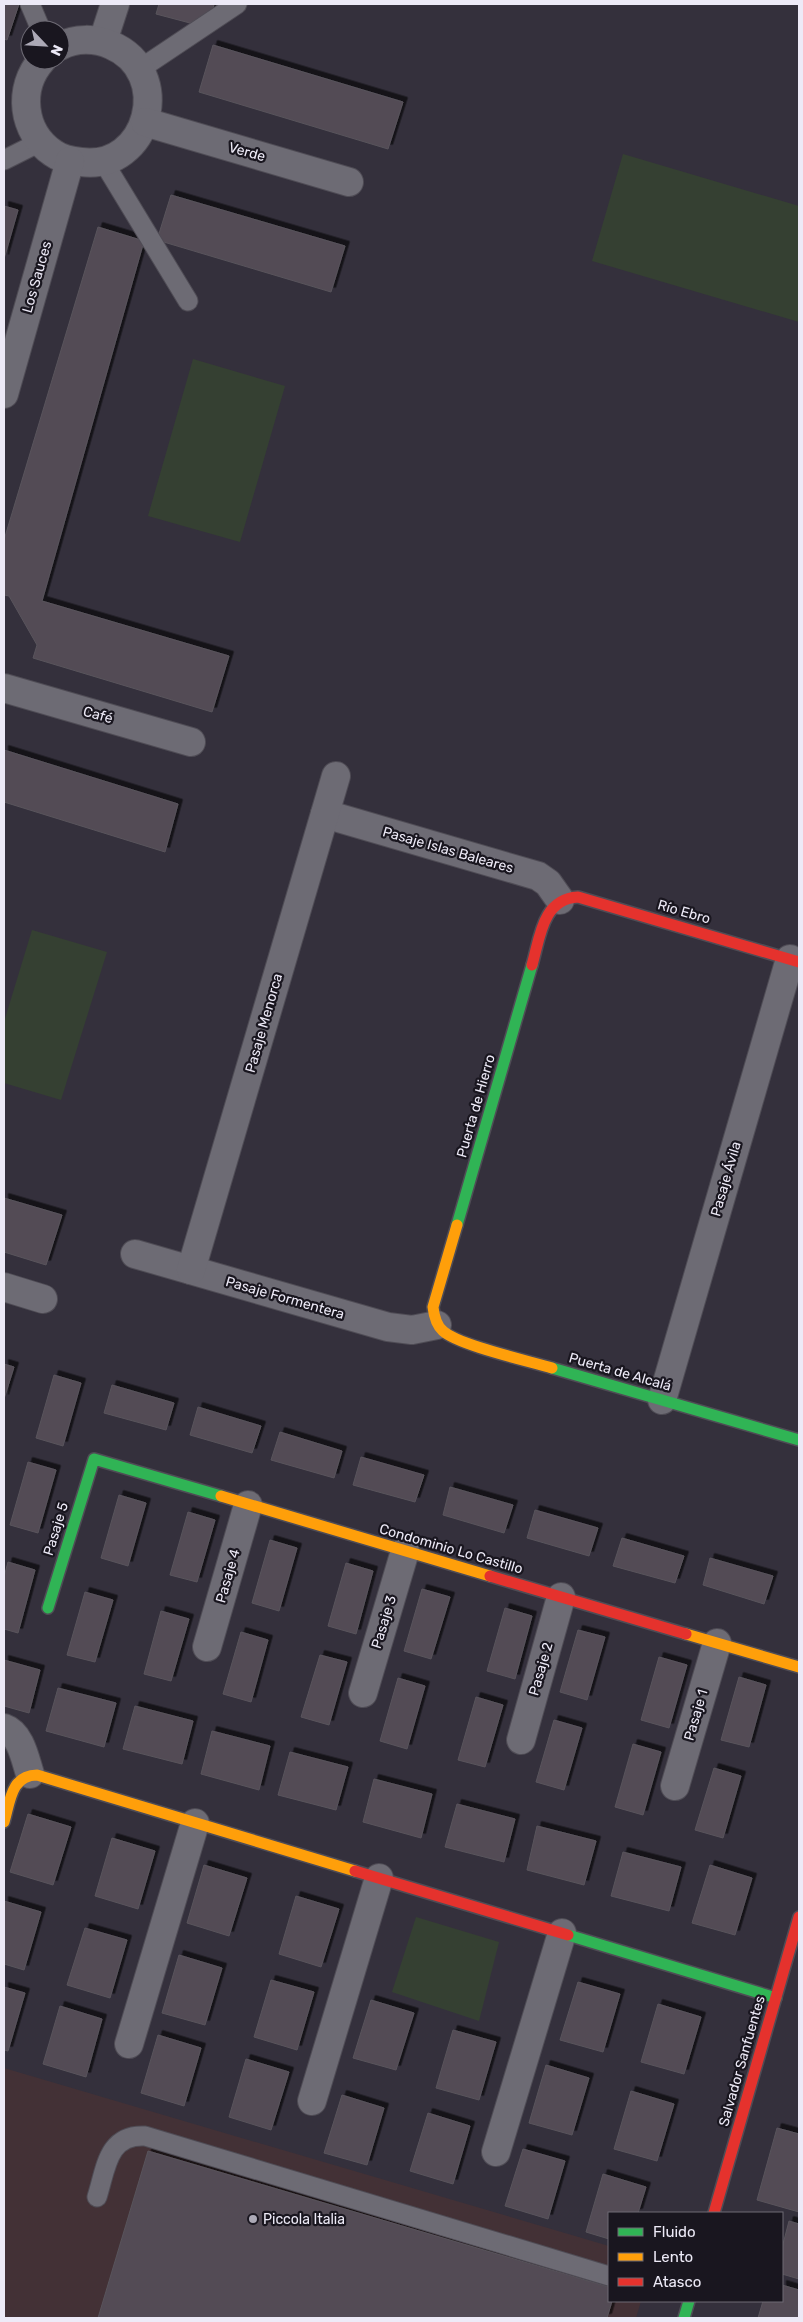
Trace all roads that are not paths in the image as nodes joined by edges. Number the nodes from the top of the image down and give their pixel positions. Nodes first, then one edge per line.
1 (30, 4) edge
2 (114, 4) edge
3 (236, 4) edge
4 (37, 20) edge
5 (103, 41) junction
6 (70, 42) edge
7 (140, 69) junction
8 (35, 70) edge
9 (15, 87) edge
10 (145, 122) junction
11 (40, 142) junction
12 (4, 160) edge
13 (70, 161) junction
14 (103, 161) junction
15 (349, 182) dead end
16 (188, 301) dead end
17 (4, 394) edge
18 (4, 688) edge
19 (191, 742) dead end
20 (336, 776) dead end
21 (325, 814) junction
22 (560, 900) junction
23 (795, 961) edge
24 (135, 1254) dead end
25 (191, 1270) junction
26 (4, 1287) edge
27 (43, 1299) dead end
28 (437, 1325) junction
29 (662, 1400) junction
30 (799, 1440) edge
31 (94, 1459) joint
32 (248, 1505) junction
33 (405, 1552) junction
34 (561, 1597) junction
35 (48, 1608) dead end
36 (717, 1643) junction
37 (207, 1647) dead end
38 (799, 1667) edge
39 (362, 1693) dead end
40 (4, 1728) edge
41 (521, 1740) dead end
42 (30, 1774) junction
43 (675, 1786) dead end
44 (4, 1822) edge
45 (195, 1822) junction
46 (379, 1878) junction
47 (798, 1929) edge
48 (562, 1933) junction
49 (776, 1998) junction
50 (129, 2044) dead end
51 (312, 2101) dead end
52 (496, 2152) dead end
53 (97, 2198) dead end
54 (714, 2212) edge
55 (608, 2276) edge
56 (689, 2302) edge
57 (684, 2318) edge

1 - 4 lane
2 - 5 street
3 - 7 lane
5 - 6 street
5 - 7 street
7 - 10 street
8 - 9 street
9 - 11 street
10 - 14 street
10 - 15 street, Verde
11 - 12 lane
11 - 13 street
13 - 14 street
13 - 17 street, Los Sauces
14 - 16 lane
18 - 19 street, Café
20 - 21 street, Pasaje Menorca
21 - 22 street, Pasaje Islas Baleares
21 - 25 street, Pasaje Menorca
22 - 23 street, Río Ebro
22 - 28 street, Puerta de Hierro
23 - 29 street, Pasaje Ávila
24 - 25 street, Pasaje Formentera
25 - 28 street, Pasaje Formentera
26 - 27 street
28 - 29 street, Puerta de Alcalá
29 - 30 street, Puerta de Alcalá
31 - 32 street, Condominio Lo Castillo
31 - 35 street, Pasaje 5
32 - 33 street, Condominio Lo Castillo
32 - 37 street, Pasaje 4
33 - 34 street, Condominio Lo Castillo
33 - 39 street, Pasaje 3
34 - 36 street, Condominio Lo Castillo
34 - 41 street, Pasaje 2
36 - 38 street, Condominio Lo Castillo
36 - 43 street, Pasaje 1
40 - 42 street
42 - 44 street
42 - 45 street
45 - 46 street
45 - 50 street
46 - 48 street
46 - 51 street
47 - 49 street, Salvador Sanfuentes
48 - 49 street
48 - 52 street
49 - 54 street, Salvador Sanfuentes
53 - 55 lane
56 - 57 street

